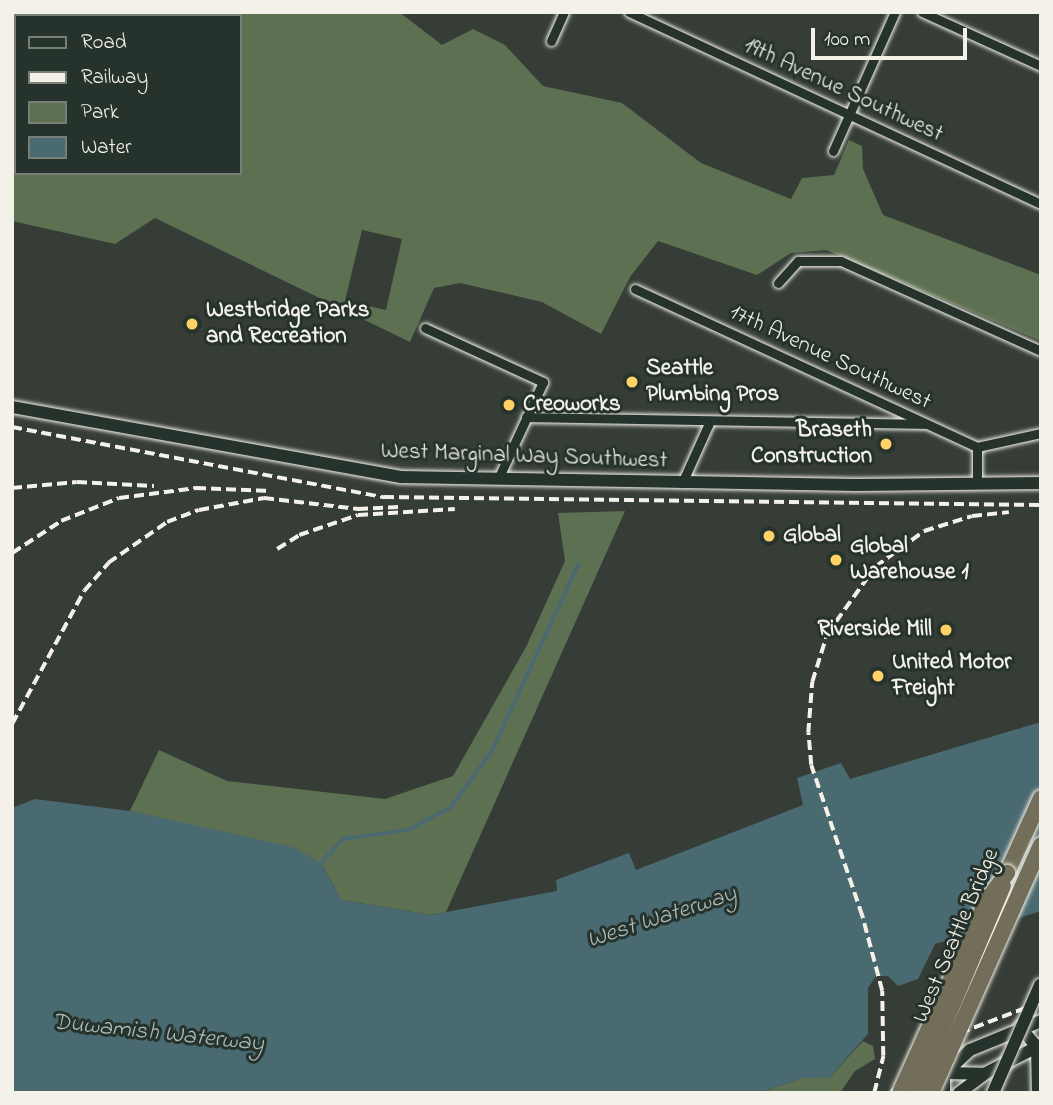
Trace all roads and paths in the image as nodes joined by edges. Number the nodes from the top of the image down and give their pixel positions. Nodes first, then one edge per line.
1 (564, 12) edge
2 (629, 12) edge
3 (895, 12) edge
4 (922, 12) edge
5 (551, 41) dead end
6 (1041, 66) edge
7 (849, 115) junction
8 (833, 151) dead end
9 (1041, 204) edge
10 (778, 283) dead end
11 (635, 289) dead end
12 (425, 328) dead end
13 (1041, 351) edge
14 (12, 407) edge
15 (526, 417) junction
16 (710, 421) junction
17 (925, 424) junction
18 (1041, 433) edge
19 (977, 447) junction
20 (498, 479) junction
21 (977, 482) junction
22 (682, 483) junction
23 (1041, 483) edge
24 (1041, 797) edge
25 (1041, 845) edge
26 (1007, 873) junction
27 (1041, 983) edge
28 (1041, 1021) edge
29 (1020, 1027) junction
30 (1039, 1046) edge
31 (944, 1073) junction
32 (984, 1074) junction
33 (900, 1093) edge
34 (915, 1093) edge
35 (929, 1093) edge
36 (944, 1093) edge
37 (959, 1093) edge
38 (993, 1093) edge
39 (1038, 1093) edge

1 - 5 street
2 - 7 street, 19th Avenue Southwest
3 - 7 street
4 - 6 street
7 - 8 street
7 - 9 street, 19th Avenue Southwest
10 - 13 street
11 - 17 street, 17th Avenue Southwest
12 - 15 street
14 - 20 main road, West Marginal Way Southwest
15 - 16 street
15 - 20 street
16 - 17 street
16 - 22 street
17 - 19 street, 17th Avenue Southwest
18 - 19 street
19 - 21 street
20 - 22 main road, West Marginal Way Southwest
21 - 22 main road, West Marginal Way Southwest
21 - 23 main road, West Marginal Way Southwest
24 - 26 highway, West Seattle Bridge
25 - 35 highway, West Seattle Bridge, bridge
26 - 33 highway, bridge
26 - 34 highway, West Seattle Bridge, bridge
27 - 38 main road, bridge
28 - 29 main road
29 - 30 main road
29 - 31 main road
30 - 32 main road
30 - 39 main road
31 - 32 main road
31 - 35 main road
31 - 36 main road
32 - 37 main road

